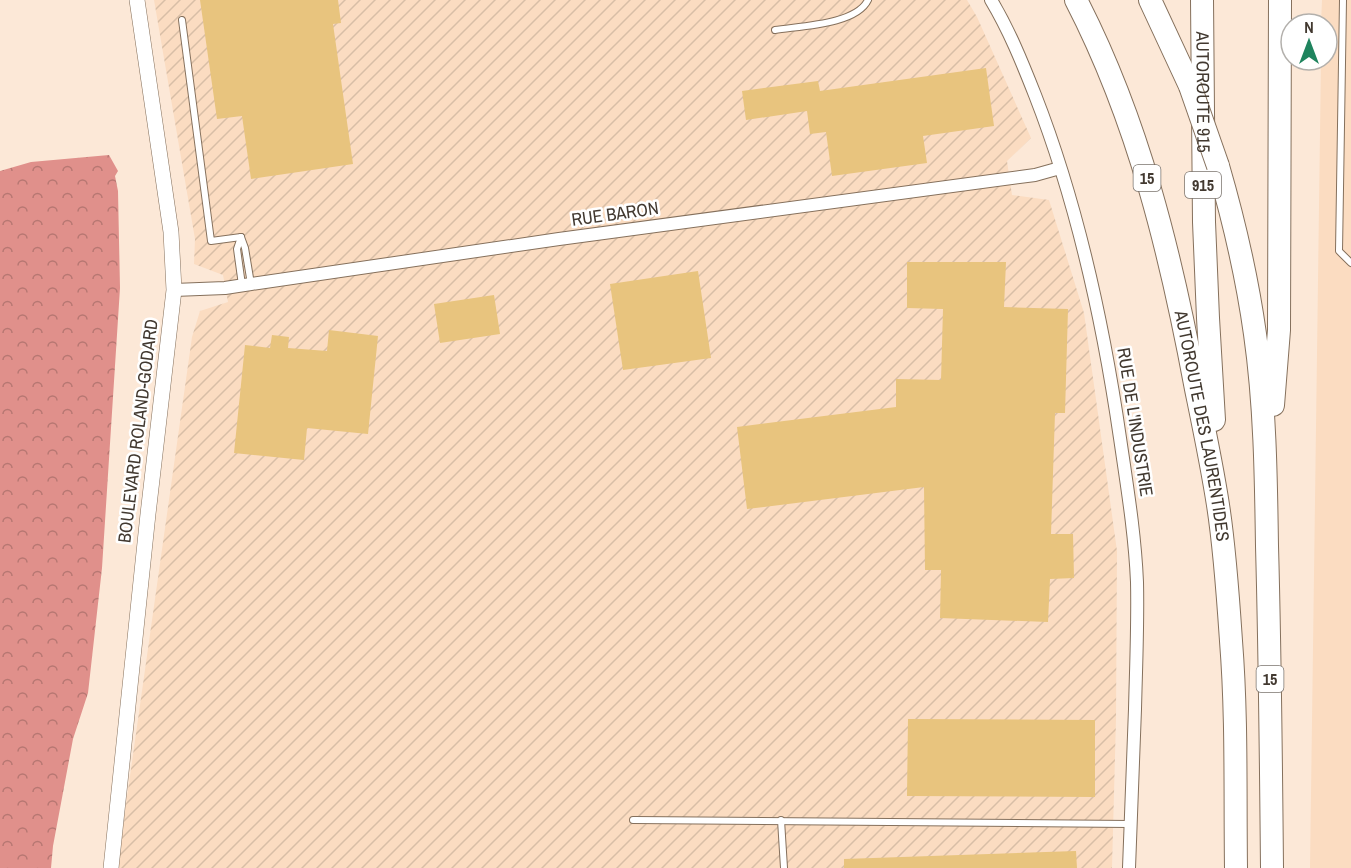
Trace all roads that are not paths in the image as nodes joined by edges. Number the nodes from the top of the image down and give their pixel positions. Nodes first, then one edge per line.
1 (137, 0) edge
2 (868, 0) edge
3 (991, 0) edge
4 (1076, 0) edge
5 (1150, 0) edge
6 (1202, 0) edge
7 (1280, 0) edge
8 (1343, 0) edge
9 (182, 20) dead end
10 (775, 30) dead end
11 (1060, 168) junction
12 (1351, 263) edge
13 (246, 285) junction
14 (174, 290) junction
15 (1266, 490) junction
16 (1218, 505) junction
17 (633, 820) dead end
18 (781, 820) junction
19 (1131, 824) junction
20 (111, 868) edge
21 (784, 868) edge
22 (1129, 868) edge
23 (1236, 868) edge
24 (1272, 868) edge

1 - 14 street, BOULEVARD ROLAND-GODARD
2 - 10 lane
3 - 11 street, RUE DE L'INDUSTRIE
4 - 16 highway, AUTOROUTE DES LAURENTIDES / 15
5 - 15 highway, 15, bridge
6 - 16 highway, AUTOROUTE 915 / 915
7 - 15 highway
8 - 12 lane
9 - 13 lane
11 - 13 street, RUE BARON
11 - 19 street, RUE DE L'INDUSTRIE
13 - 14 street, RUE BARON
14 - 20 street, BOULEVARD ROLAND-GODARD
15 - 24 highway, 15
16 - 23 highway, AUTOROUTE DES LAURENTIDES / 15
17 - 18 lane
18 - 19 lane
18 - 21 lane
19 - 22 street, RUE DE L'INDUSTRIE

